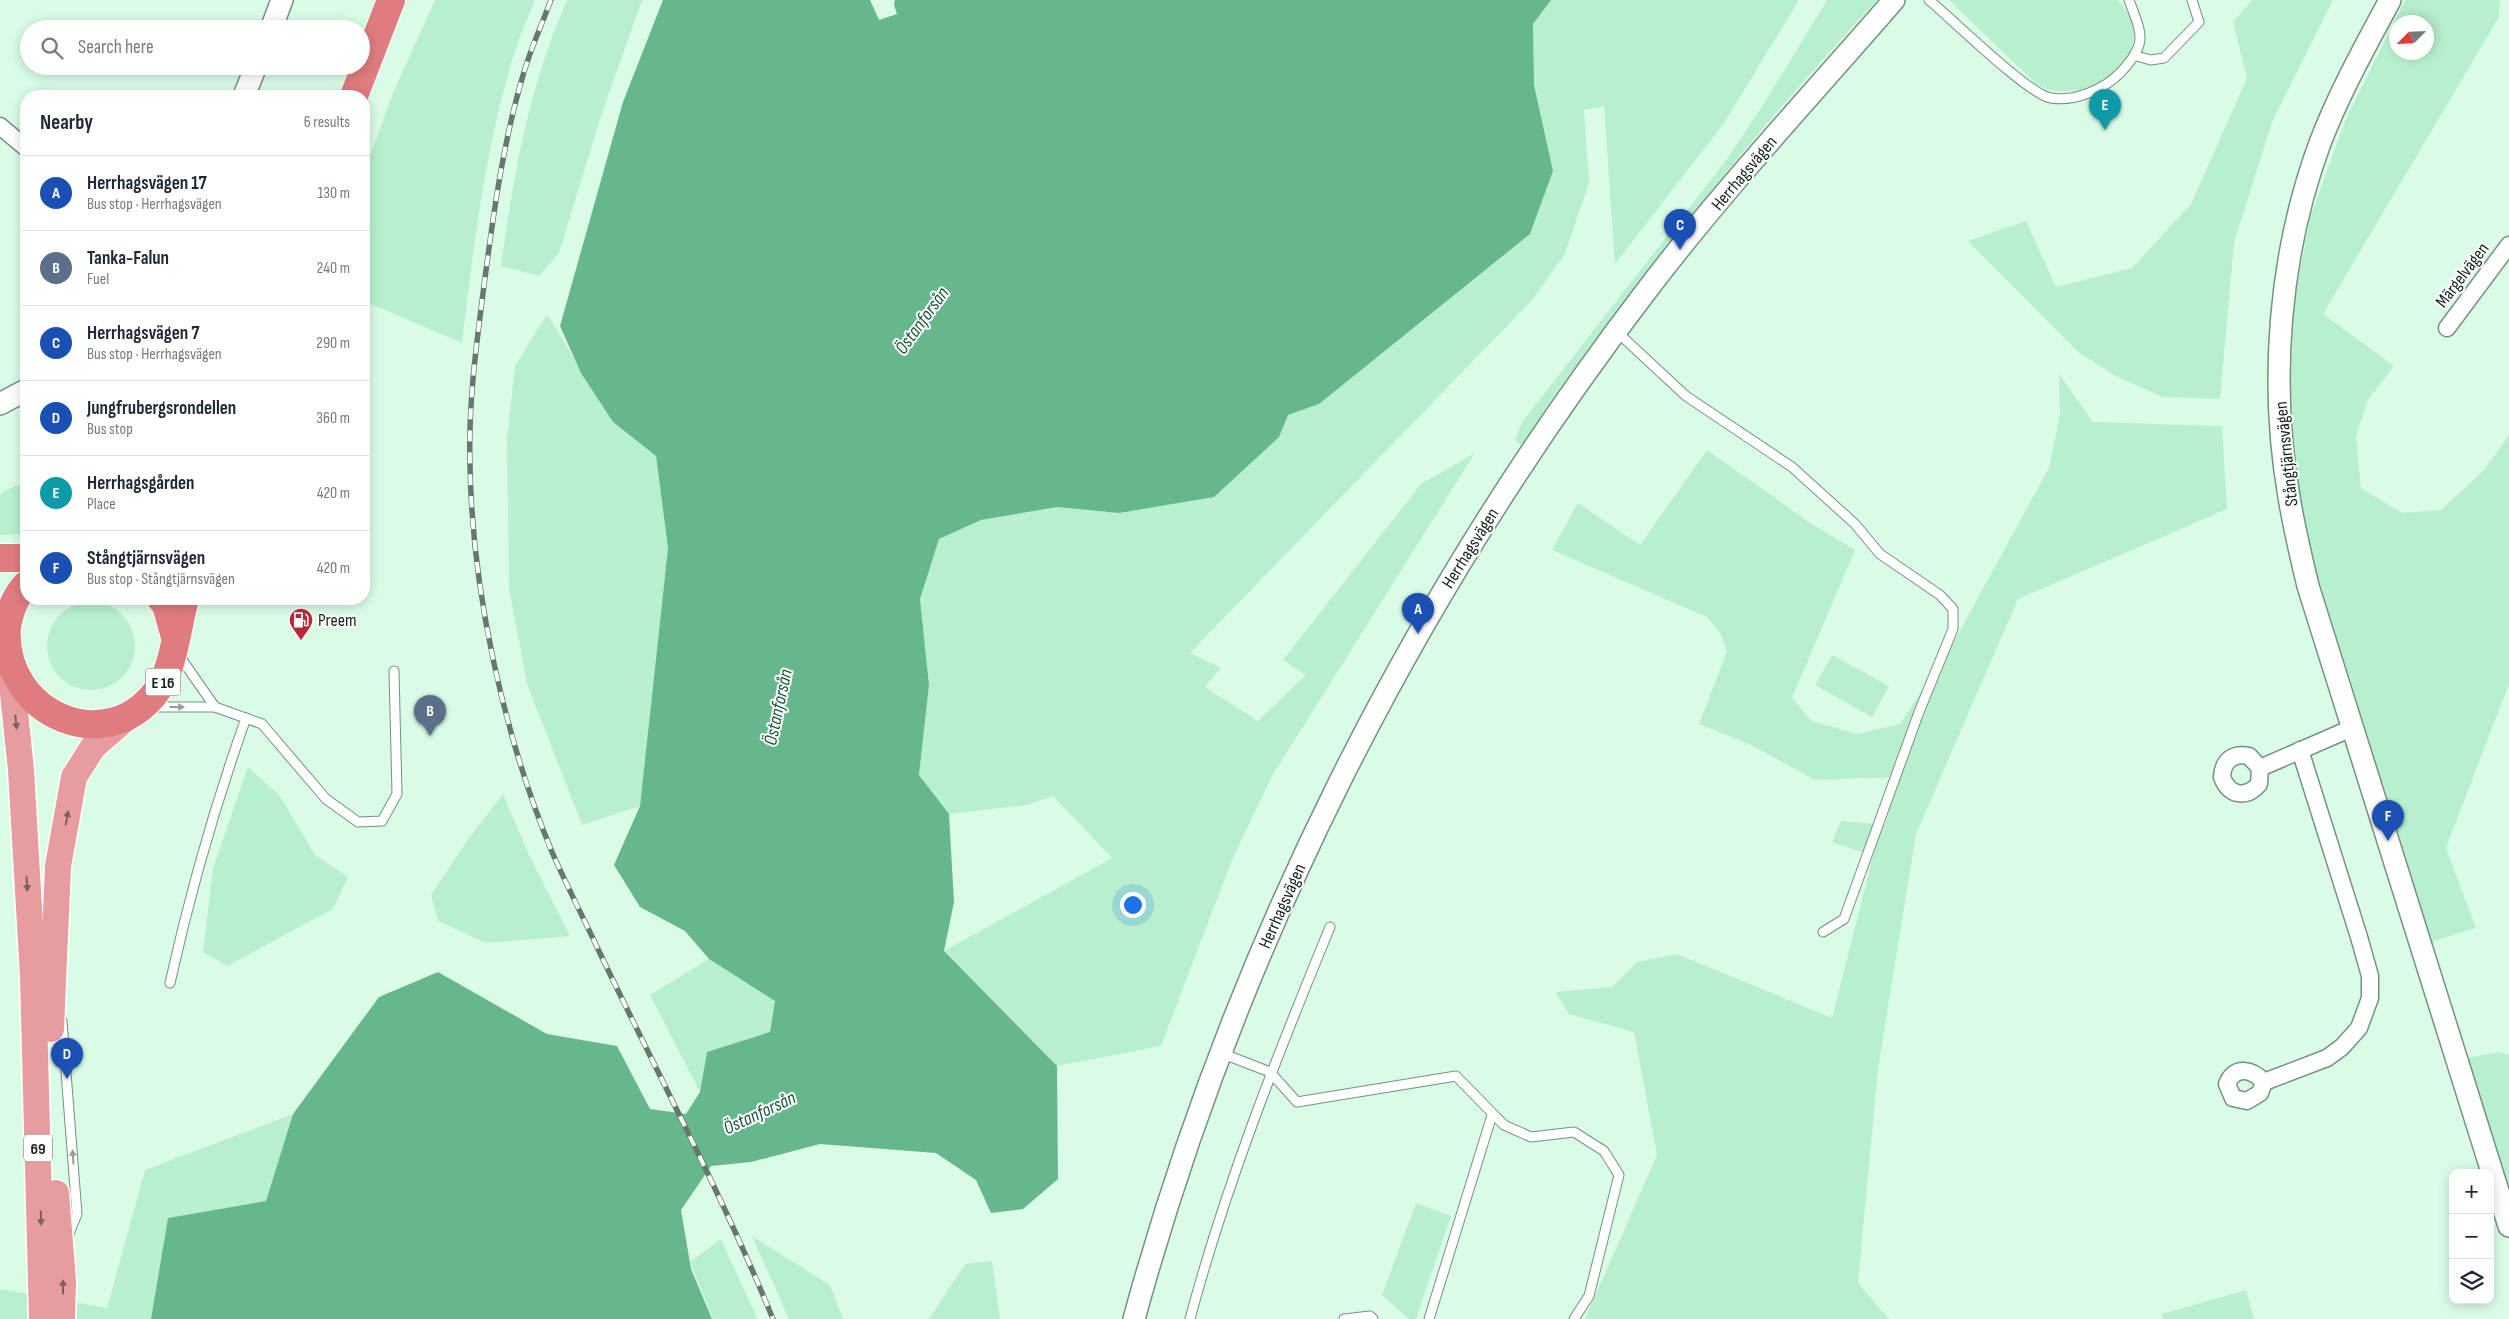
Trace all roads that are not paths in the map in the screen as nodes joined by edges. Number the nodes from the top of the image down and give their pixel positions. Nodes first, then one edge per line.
1 (282, 0) edge
2 (1894, 0) edge
3 (1929, 0) edge
4 (2129, 0) edge
5 (2185, 0) edge
6 (2390, 0) edge
7 (391, 3) edge
8 (2193, 4) edge
9 (274, 20) edge
10 (370, 56) edge
11 (2136, 56) junction
12 (252, 75) edge
13 (362, 75) edge
14 (246, 90) edge
15 (356, 90) edge
16 (0, 126) edge
17 (20, 143) edge
18 (2509, 245) edge
19 (2447, 328) dead end
20 (1616, 331) junction
21 (20, 393) edge
22 (0, 404) edge
23 (0, 558) edge
24 (20, 558) edge
25 (20, 591) edge
26 (166, 605) edge
27 (183, 605) edge
28 (174, 642) junction
29 (6, 663) edge
30 (394, 671) dead end
31 (215, 707) junction
32 (136, 711) junction
33 (246, 718) junction
34 (2352, 728) junction
35 (2300, 750) junction
36 (2260, 768) dead end
37 (1330, 927) dead end
38 (1823, 932) dead end
39 (170, 983) dead end
40 (1221, 1053) junction
41 (1270, 1072) junction
42 (2264, 1082) dead end
43 (1492, 1115) junction
44 (2509, 1226) edge
45 (42, 1319) edge
46 (62, 1319) edge
47 (1134, 1319) edge
48 (1190, 1319) edge
49 (1344, 1319) edge
50 (1373, 1319) edge
51 (1429, 1319) edge
52 (1574, 1319) edge

1 - 9 street
2 - 20 street, Herrhagsvägen
3 - 11 lane
4 - 11 lane
5 - 8 lane
6 - 34 street, Stångtjärnsvägen
7 - 10 highway
8 - 11 lane
12 - 14 street
13 - 15 highway
16 - 17 street
18 - 19 street, Märgelvägen
20 - 38 lane
20 - 40 street, Herrhagsvägen
21 - 22 street
23 - 24 highway
25 - 29 highway
26 - 28 highway
27 - 28 highway, E 16
28 - 31 lane
28 - 32 highway, E 16
29 - 32 highway
29 -> 45 main road, 69
30 - 33 lane
32 -> 31 lane
31 - 33 lane
46 -> 32 main road, 69
33 - 39 lane
34 - 35 street
34 - 44 street, Stångtjärnsvägen
35 - 36 street
35 - 42 street
37 - 41 lane
40 - 41 lane
40 - 47 street, Herrhagsvägen
41 - 43 lane
41 - 48 lane
43 - 51 lane
43 - 52 lane
49 - 50 lane

